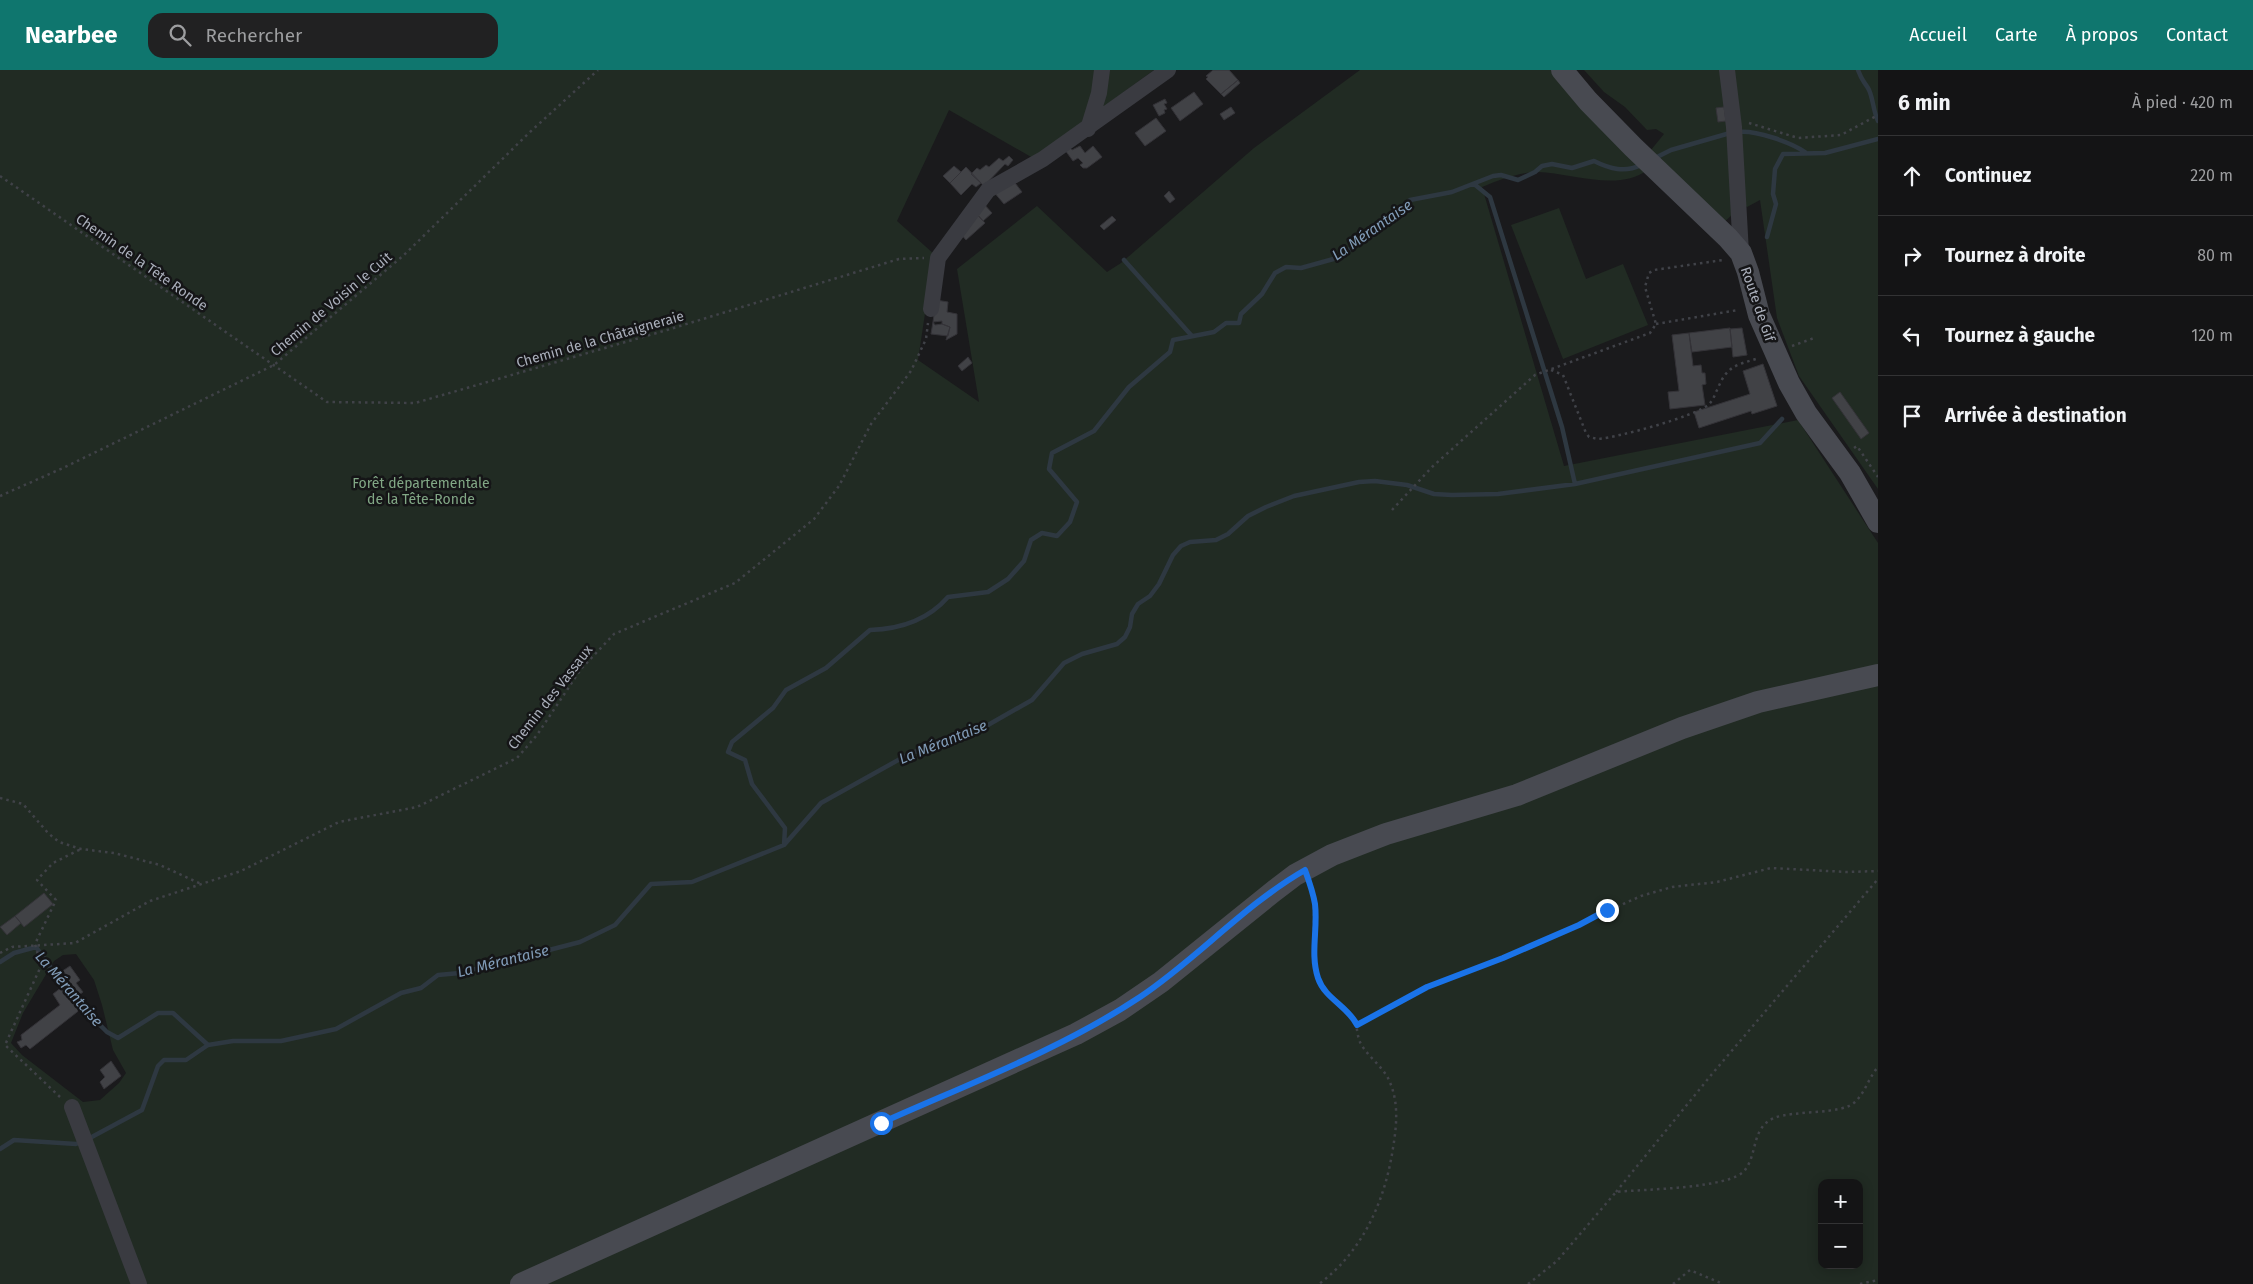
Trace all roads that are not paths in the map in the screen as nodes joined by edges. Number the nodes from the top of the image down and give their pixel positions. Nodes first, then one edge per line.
1 (1102, 70) edge
2 (1168, 70) edge
3 (1562, 70) edge
4 (1727, 70) edge
5 (1088, 129) junction
6 (1741, 253) junction
7 (931, 309) road end
8 (1878, 522) edge
9 (1878, 675) edge
10 (72, 1107) road end
11 (139, 1284) edge
12 (522, 1284) edge

1 - 5 street
2 - 5 street
3 - 6 street, Route de Gif
4 - 6 street
5 - 7 street
6 - 8 street, Route de Gif
9 - 12 street
10 - 11 street

